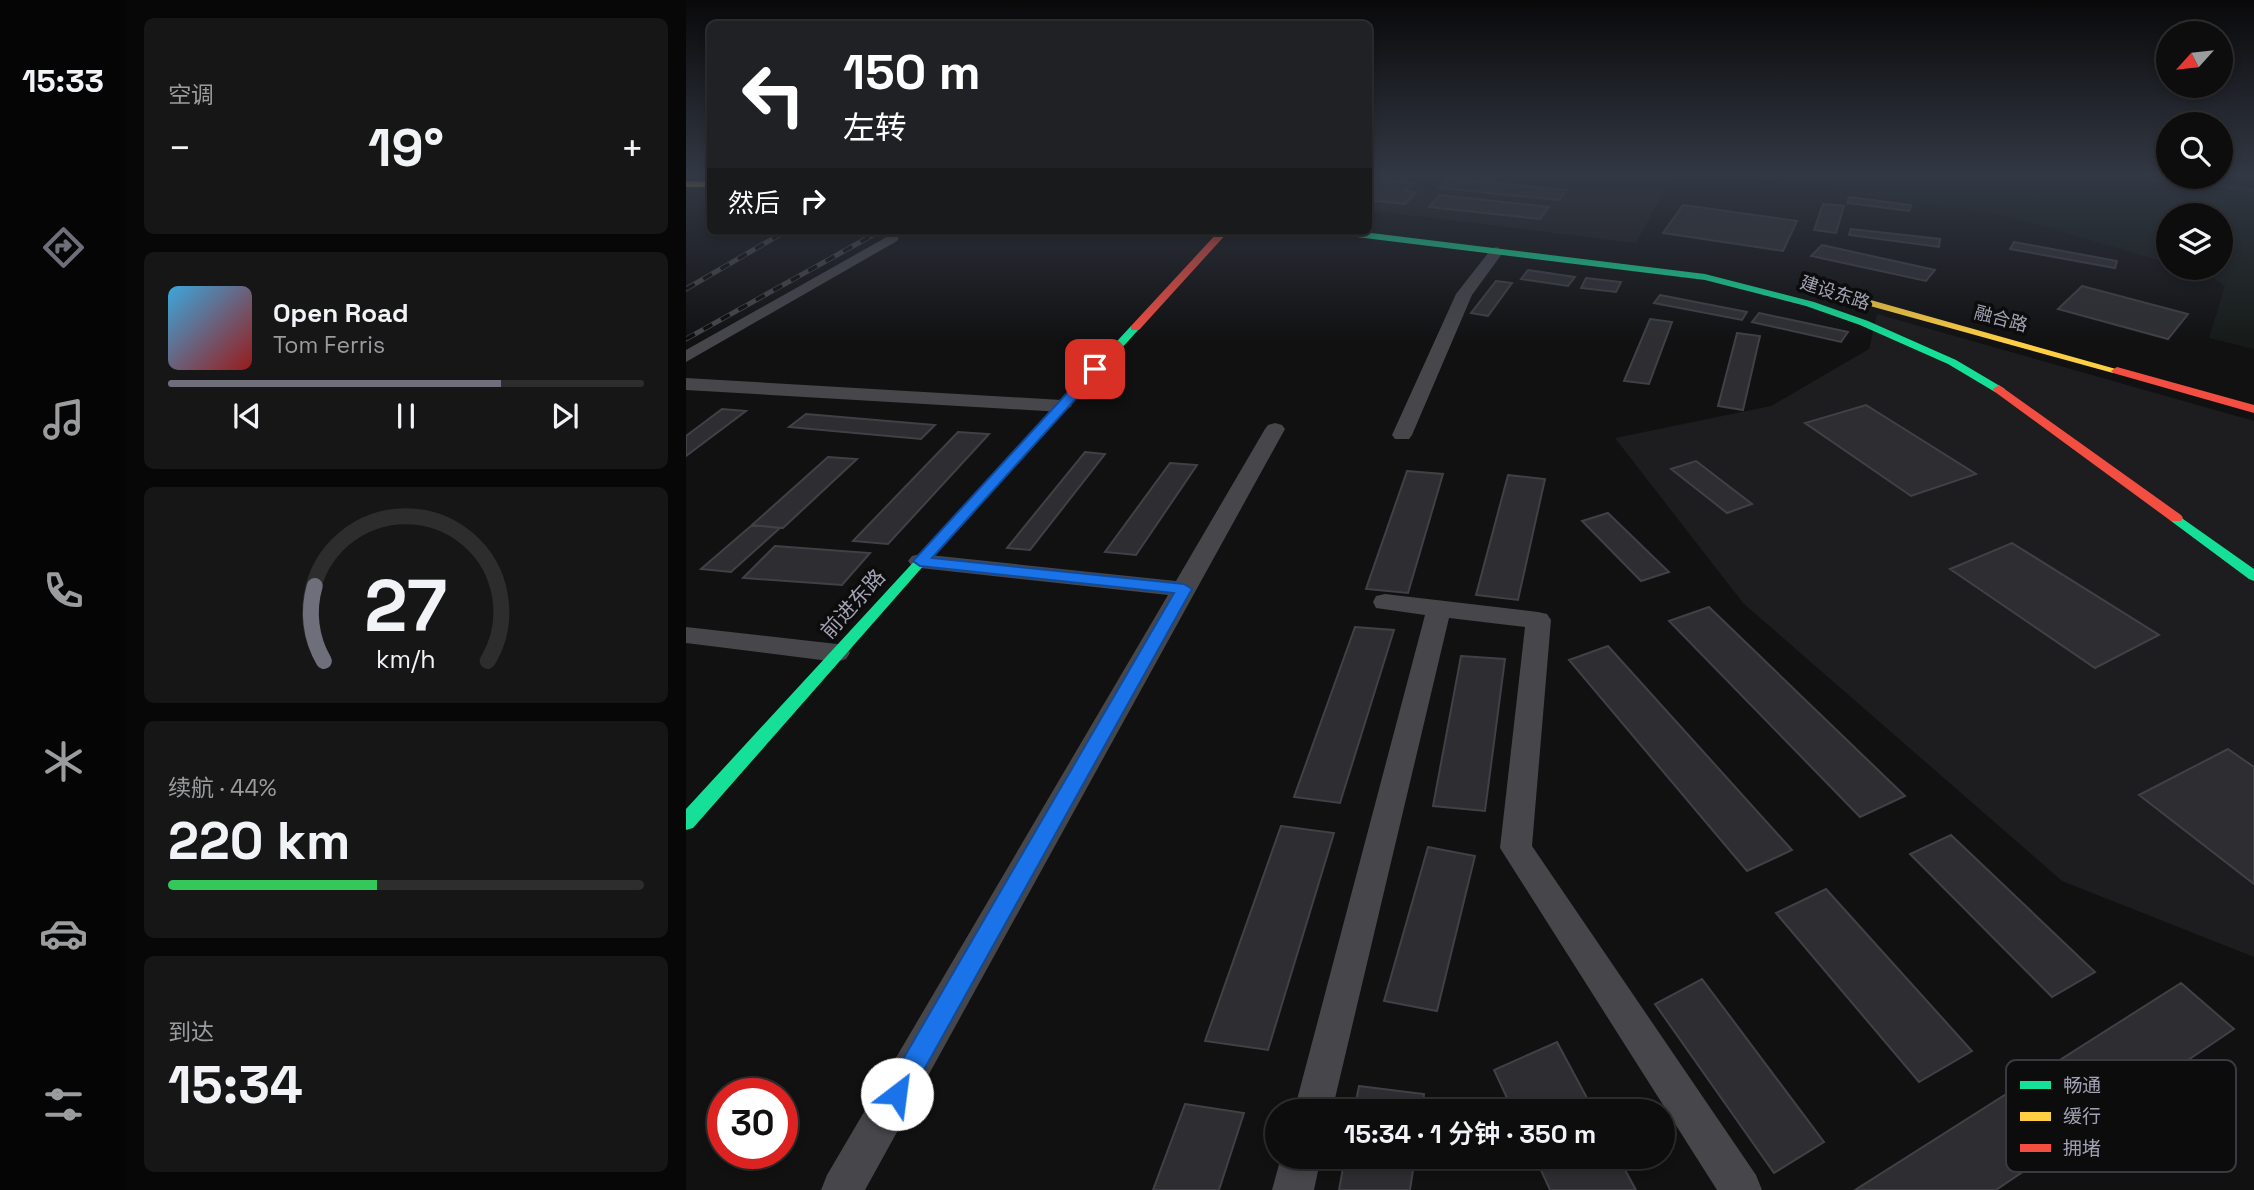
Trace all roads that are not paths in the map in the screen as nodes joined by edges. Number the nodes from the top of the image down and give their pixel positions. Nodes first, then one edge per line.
1 (1405, 231) edge
2 (1220, 235) edge
3 (1365, 235) edge
4 (892, 238) dead end
5 (1497, 251) junction
6 (1736, 273) junction
7 (1816, 288) dead end
8 (1843, 296) dead end
9 (686, 357) edge
10 (686, 384) edge
11 (1062, 406) junction
12 (2254, 409) edge
13 (1275, 429) dead end
14 (1402, 435) dead end
15 (2254, 556) edge
16 (920, 561) junction
17 (2254, 576) edge
18 (1184, 589) junction
19 (1385, 602) dead end
20 (1439, 608) junction
21 (686, 635) edge
22 (837, 653) junction
23 (686, 822) edge
24 (1315, 1099) edge
25 (1298, 1169) edge
26 (842, 1190) edge
27 (1293, 1190) edge
28 (1741, 1190) edge

1 - 6 main road, 建设东路
2 - 11 main road, 前进东路
3 - 5 main road, 建设东路
4 - 9 street
5 - 14 street
5 - 17 main road, 建设东路
6 - 7 main road
6 - 15 main road, 建设东路
8 - 12 main road, 融合路
10 - 11 street
11 - 16 main road, 前进东路
13 - 18 street
16 - 18 street
16 - 22 main road, 前进东路
18 - 26 street
19 - 20 street
20 - 24 street
20 - 28 street
21 - 22 street
22 - 23 main road, 前进东路
25 - 27 street

